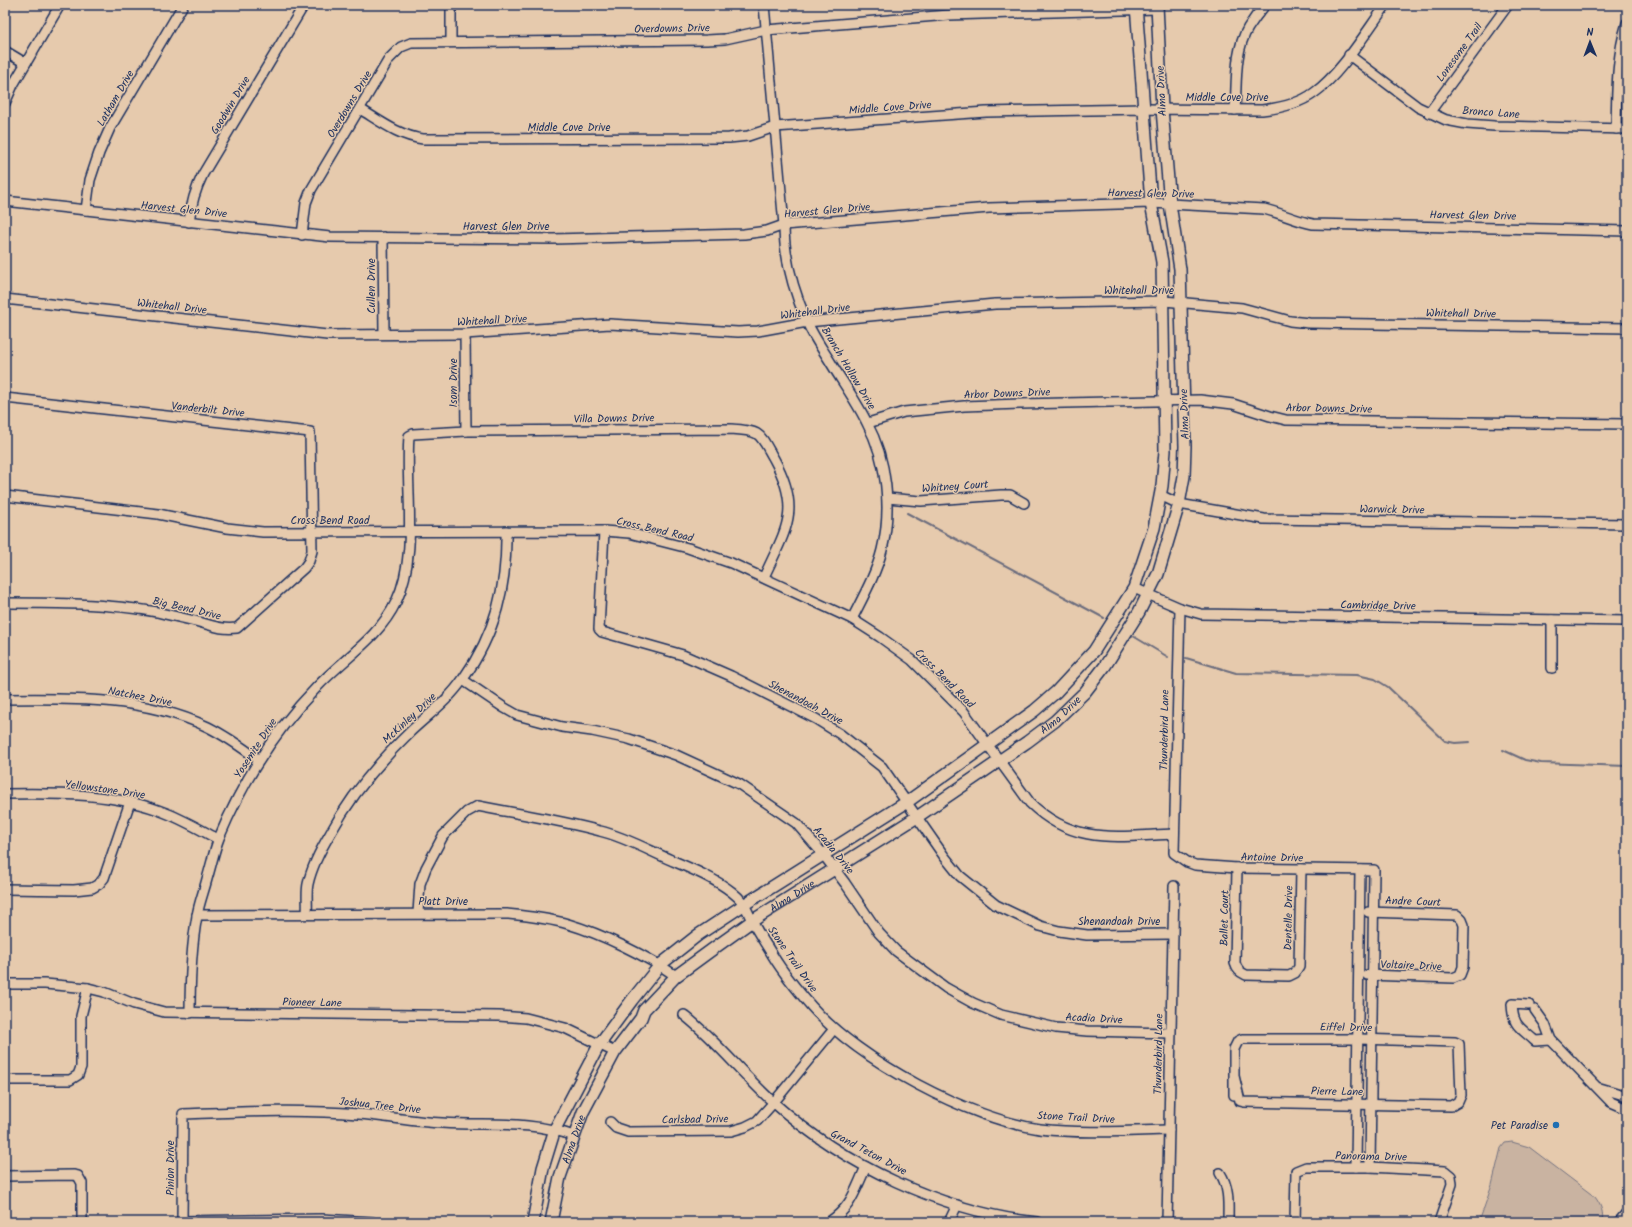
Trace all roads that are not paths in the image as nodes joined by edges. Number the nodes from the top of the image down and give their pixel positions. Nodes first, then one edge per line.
1 (60, 5) edge
2 (183, 5) edge
3 (304, 5) edge
4 (451, 5) edge
5 (764, 5) edge
6 (1265, 5) edge
7 (1386, 5) edge
8 (1508, 5) edge
9 (1136, 7) edge
10 (1157, 7) edge
11 (1627, 23) edge
12 (766, 30) junction
13 (451, 42) junction
14 (5, 51) edge
15 (1349, 55) junction
16 (25, 64) junction
17 (5, 103) edge
18 (360, 109) junction
19 (1143, 109) junction
20 (1162, 109) junction
21 (1236, 110) junction
22 (1428, 113) junction
23 (775, 127) junction
24 (1616, 129) junction
25 (1627, 129) edge
26 (5, 201) edge
27 (1151, 203) junction
28 (1170, 204) junction
29 (86, 210) junction
30 (189, 222) junction
31 (784, 224) junction
32 (1627, 231) edge
33 (302, 235) junction
34 (383, 237) junction
35 (5, 299) edge
36 (1164, 301) junction
37 (1180, 302) junction
38 (807, 322) junction
39 (1627, 328) edge
40 (384, 334) junction
41 (465, 334) junction
42 (5, 398) edge
43 (1164, 401) junction
44 (1184, 401) junction
45 (868, 423) junction
46 (1627, 424) edge
47 (466, 431) junction
48 (5, 496) edge
49 (1160, 496) junction
50 (886, 498) junction
51 (1024, 503) dead end
52 (1179, 504) junction
53 (1627, 524) edge
54 (409, 531) junction
55 (506, 531) junction
56 (604, 531) junction
57 (311, 532) junction
58 (764, 577) junction
59 (1134, 588) junction
60 (1147, 595) junction
61 (5, 603) edge
62 (1180, 608) junction
63 (852, 619) junction
64 (1552, 620) junction
65 (1627, 621) edge
66 (1552, 668) dead end
67 (463, 680) junction
68 (5, 699) edge
69 (988, 745) junction
70 (259, 760) junction
71 (998, 761) junction
72 (5, 794) edge
73 (130, 802) junction
74 (907, 802) junction
75 (917, 817) junction
76 (1174, 834) junction
77 (218, 839) junction
78 (1174, 853) joint
79 (823, 854) junction
80 (1237, 868) junction
81 (1301, 869) junction
82 (835, 870) junction
83 (1360, 870) junction
84 (1174, 886) dead end
85 (5, 888) edge
86 (1361, 891) junction
87 (1374, 891) junction
88 (745, 904) junction
89 (1361, 912) junction
90 (1374, 912) junction
91 (418, 913) junction
92 (307, 914) junction
93 (197, 915) junction
94 (752, 921) junction
95 (1172, 934) junction
96 (1360, 946) junction
97 (1374, 947) junction
98 (660, 965) junction
99 (1299, 967) joint
100 (1460, 974) joint
101 (1360, 975) junction
102 (1373, 975) junction
103 (676, 976) junction
104 (5, 984) edge
105 (88, 988) junction
106 (190, 1013) junction
107 (684, 1015) dead end
108 (1359, 1015) junction
109 (1372, 1015) junction
110 (834, 1029) junction
111 (1170, 1033) junction
112 (1359, 1039) junction
113 (1372, 1039) junction
114 (1550, 1040) junction
115 (599, 1045) junction
116 (615, 1052) junction
117 (1234, 1076) joint
118 (5, 1080) edge
119 (1599, 1088) junction
120 (1627, 1096) edge
121 (774, 1102) junction
122 (1458, 1102) joint
123 (1358, 1103) junction
124 (1371, 1103) junction
125 (1627, 1109) edge
126 (183, 1114) joint
127 (610, 1122) dead end
128 (555, 1129) junction
129 (1169, 1130) junction
130 (574, 1136) junction
131 (866, 1167) junction
132 (1356, 1167) junction
133 (1370, 1167) junction
134 (1220, 1173) dead end
135 (5, 1176) edge
136 (957, 1205) junction
137 (1627, 1212) edge
138 (82, 1222) edge
139 (182, 1222) edge
140 (372, 1222) edge
141 (533, 1222) edge
142 (551, 1222) edge
143 (829, 1222) edge
144 (949, 1222) edge
145 (1037, 1222) edge
146 (1167, 1222) edge
147 (1228, 1222) edge
148 (1294, 1222) edge
149 (1439, 1222) edge
150 (1619, 1222) edge

1 - 16 street
2 - 29 street, Latham Drive
3 - 30 street, Goodwin Drive
4 - 13 street
5 - 12 street, Branch Hollow Drive
6 - 21 street
7 - 15 street, Middle Cove Drive
8 - 22 street, Lonesome Trail
9 - 10 street, Overdowns Drive
9 - 12 street, Overdowns Drive
9 - 19 main road, Alma Drive
10 - 20 main road, Alma Drive
11 - 24 street
12 - 13 street, Overdowns Drive
12 - 23 street, Branch Hollow Drive
13 - 18 street, Overdowns Drive
14 - 16 street
15 - 21 street, Middle Cove Drive
15 - 22 street, Bronco Lane
16 - 17 street
18 - 23 street, Middle Cove Drive
18 - 33 street, Overdowns Drive
19 - 20 street, Middle Cove Drive
19 - 23 street, Middle Cove Drive
19 - 27 main road, Alma Drive
20 - 21 street, Middle Cove Drive
20 - 28 main road, Alma Drive
22 - 24 street, Bronco Lane
23 - 31 street, Branch Hollow Drive
24 - 25 street, Bronco Lane
26 - 29 street, Harvest Glen Drive
27 - 28 street, Harvest Glen Drive
27 - 31 street, Harvest Glen Drive
27 - 36 main road, Alma Drive
28 - 32 street, Harvest Glen Drive
28 - 37 main road, Alma Drive
29 - 30 street, Harvest Glen Drive
30 - 33 street, Harvest Glen Drive
31 - 34 street, Harvest Glen Drive
31 - 38 street, Branch Hollow Drive
33 - 34 street, Harvest Glen Drive
34 - 40 street, Cullen Drive
35 - 40 street, Whitehall Drive
36 - 37 street, Whitehall Drive
36 - 38 street, Whitehall Drive
36 - 43 main road, Alma Drive
37 - 39 street, Whitehall Drive
37 - 44 main road, Alma Drive
38 - 41 street, Whitehall Drive
38 - 45 street, Branch Hollow Drive
40 - 41 street, Whitehall Drive
41 - 47 street, Isom Drive
42 - 57 street, Vanderbilt Drive
43 - 44 street, Arbor Downs Drive
43 - 45 street, Arbor Downs Drive
43 - 49 main road, Alma Drive
44 - 46 street, Arbor Downs Drive
44 - 52 main road, Alma Drive
45 - 50 street, Branch Hollow Drive
47 - 54 street, Villa Downs Drive
47 - 58 street, Villa Downs Drive
48 - 57 street, Cross Bend Road
49 - 52 street, Warwick Drive
49 - 59 main road, Alma Drive
50 - 51 street, Whitney Court
50 - 63 street, Branch Hollow Drive
52 - 53 street, Warwick Drive
52 - 60 main road, Alma Drive
54 - 55 street, Cross Bend Road
54 - 57 street, Cross Bend Road
54 - 70 street, Yosemite Drive
55 - 56 street, Cross Bend Road
55 - 67 street, McKinley Drive
56 - 58 street, Cross Bend Road
56 - 74 street, Shenandoah Drive
57 - 61 street, Big Bend Drive
58 - 63 street, Cross Bend Road
59 - 60 street, Cambridge Drive
59 - 69 main road, Alma Drive
60 - 62 street, Cambridge Drive
60 - 71 main road, Alma Drive
62 - 64 street, Cambridge Drive
62 - 76 street, Thunderbird Lane
63 - 69 street, Cross Bend Road
64 - 65 street, Cambridge Drive
64 - 66 street
67 - 79 street, Acadia Drive
67 - 92 street, McKinley Drive
68 - 70 street, Natchez Drive
69 - 71 street, Cross Bend Road
69 - 74 main road, Alma Drive
70 - 77 street, Yosemite Drive
71 - 75 main road, Alma Drive
71 - 76 street, Cross Bend Road
72 - 73 street, Yellowstone Drive
73 - 77 street, Yellowstone Drive
73 - 85 street
74 - 75 street, Shenandoah Drive
74 - 79 main road, Alma Drive
75 - 82 main road, Alma Drive
75 - 95 street, Shenandoah Drive
76 - 78 street, Thunderbird Lane
77 - 93 street, Yosemite Drive
78 - 80 street, Antoine Drive
79 - 82 street, Acadia Drive
79 - 88 main road, Alma Drive
80 - 81 street, Antoine Drive
80 - 99 street, Ballet Court
81 - 83 street, Antoine Drive
81 - 99 street, Dentelle Drive
82 - 94 main road, Alma Drive
82 - 111 street, Acadia Drive
83 - 86 street
83 - 87 street, Antoine Drive
84 - 95 street, Thunderbird Lane
86 - 87 street
86 - 89 street
87 - 90 street
88 - 91 street, Stone Trail Drive
88 - 94 street, Stone Trail Drive
88 - 98 main road, Alma Drive
89 - 90 street, Andre Court
89 - 96 street
90 - 97 street
90 - 100 street, Andre Court
91 - 92 street, Platt Drive
91 - 98 street, Platt Drive
92 - 93 street, Platt Drive
93 - 106 street, Yosemite Drive
94 - 103 main road, Alma Drive
94 - 110 street, Stone Trail Drive
95 - 111 street, Thunderbird Lane
96 - 97 street
96 - 101 street
97 - 102 street
98 - 103 street, Platt Drive
98 - 115 main road, Alma Drive
100 - 102 street, Voltaire Drive
101 - 102 street, Voltaire Drive
101 - 108 street
102 - 109 street
103 - 116 main road, Alma Drive
104 - 105 street, Pioneer Lane
105 - 106 street, Pioneer Lane
105 - 118 street
106 - 115 street, Pioneer Lane
107 - 121 street, Grand Teton Drive
108 - 109 street
108 - 112 street
109 - 113 street
110 - 121 street, Carlsbad Drive
110 - 129 street, Stone Trail Drive
111 - 129 street, Thunderbird Lane
112 - 113 street, Eiffel Drive
112 - 117 street, Eiffel Drive
112 - 123 street
113 - 122 street, Eiffel Drive
113 - 124 street
114 - 114 street
114 - 119 street
115 - 116 street, Pioneer Lane
115 - 128 main road, Alma Drive
116 - 130 main road, Alma Drive
117 - 123 street, Pierre Lane
119 - 120 street
119 - 125 street
121 - 127 street, Carlsbad Drive
121 - 131 street, Grand Teton Drive
122 - 124 street, Pierre Lane
123 - 124 street, Pierre Lane
123 - 132 street
124 - 133 street
126 - 128 street, Joshua Tree Drive
126 - 139 street, Pinion Drive
128 - 130 street, Joshua Tree Drive
128 - 141 main road, Alma Drive
129 - 146 street, Thunderbird Lane
130 - 142 main road, Alma Drive
131 - 136 street, Grand Teton Drive
131 - 143 street
132 - 133 street, Panorama Drive
132 - 148 street, Panorama Drive
133 - 149 street, Panorama Drive
134 - 147 street
135 - 138 street
136 - 144 street
136 - 145 street, Grand Teton Drive
137 - 150 street
139 - 140 street

